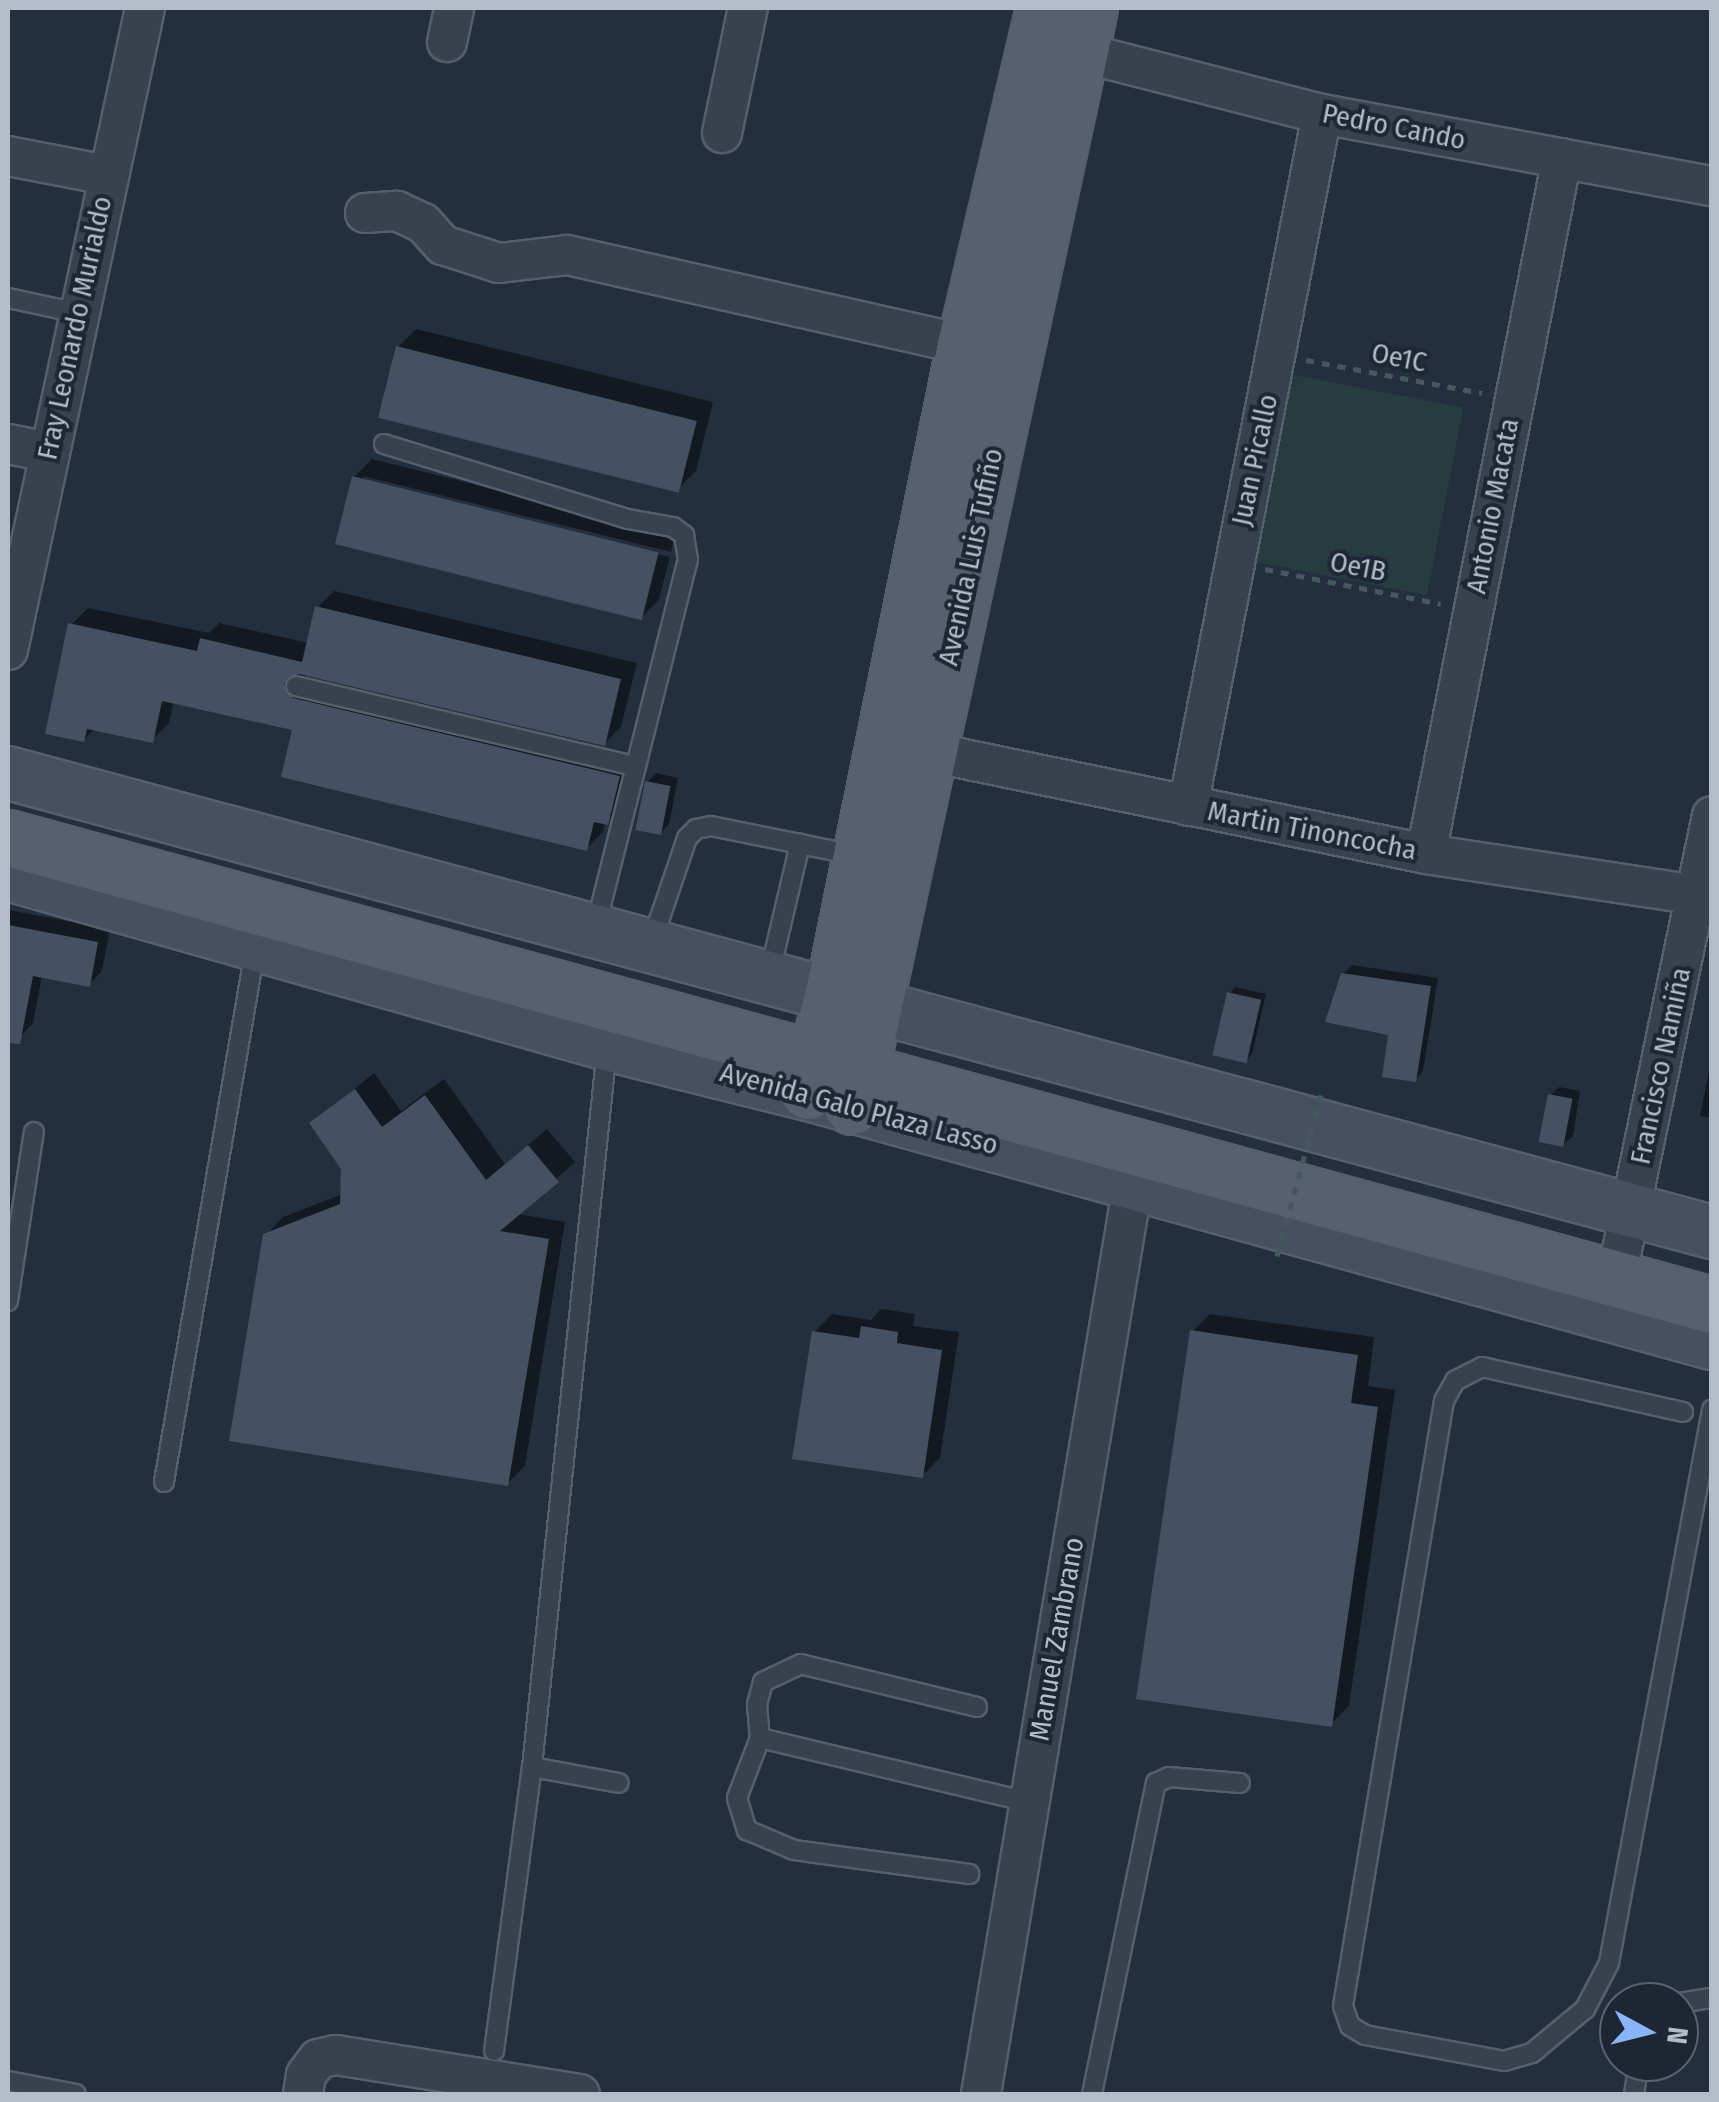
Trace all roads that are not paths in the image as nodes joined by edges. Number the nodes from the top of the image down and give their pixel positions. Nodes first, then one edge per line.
1 (145, 8) edge
2 (748, 8) edge
3 (1044, 8) edge
4 (1084, 30) edge
5 (1322, 114) junction
6 (722, 133) dead end
7 (8, 156) edge
8 (1562, 158) junction
9 (107, 175) junction
10 (1712, 186) edge
11 (365, 213) dead end
12 (8, 298) edge
13 (78, 312) junction
14 (964, 346) junction
15 (8, 444) edge
16 (384, 444) dead end
17 (49, 452) junction
18 (8, 650) edge
19 (296, 686) dead end
20 (930, 752) junction
21 (634, 766) junction
22 (8, 773) edge
23 (8, 806) edge
24 (1188, 806) junction
25 (1712, 816) edge
26 (8, 838) edge
27 (800, 844) junction
28 (1426, 854) junction
29 (861, 856) junction
30 (8, 874) edge
31 (1696, 895) junction
32 (595, 930) junction
33 (256, 944) junction
34 (651, 944) junction
35 (768, 976) junction
36 (607, 1044) junction
37 (842, 1048) junction
38 (34, 1132) dead end
39 (1133, 1184) junction
40 (1712, 1232) edge
41 (1620, 1263) junction
42 (1712, 1270) edge
43 (8, 1301) edge
44 (1712, 1305) edge
45 (1712, 1344) edge
46 (1712, 1410) edge
47 (1682, 1412) dead end
48 (164, 1482) dead end
49 (977, 1707) dead end
50 (760, 1738) junction
51 (532, 1767) junction
52 (619, 1783) dead end
53 (1240, 1783) dead end
54 (1030, 1802) junction
55 (969, 1874) dead end
56 (494, 2050) dead end
57 (8, 2080) edge
58 (76, 2094) edge
59 (303, 2094) edge
60 (580, 2094) edge
61 (980, 2094) edge
62 (1092, 2094) edge

1 - 9 street, Fray Leonardo Murialdo
2 - 6 street
3 - 14 main road, Avenida Luis Tufiño
4 - 5 street, Pedro Cando
4 - 20 main road, Avenida Luis Tufiño
5 - 8 street, Pedro Cando
5 - 24 street, Juan Picallo
7 - 9 street
8 - 10 street, Pedro Cando
8 - 28 street, Antonio Macata
9 - 13 street, Fray Leonardo Murialdo
11 - 14 street
12 - 13 lane
13 - 17 street, Fray Leonardo Murialdo
14 - 29 main road, Avenida Luis Tufiño
15 - 17 street
16 - 21 lane
17 - 18 street, Fray Leonardo Murialdo
19 - 21 lane
20 - 24 street, Martin Tinoncocha
20 - 37 main road, Avenida Luis Tufiño
21 - 32 lane
22 - 32 main road, Avenida Galo Plaza Lasso
23 - 37 main road, Avenida Galo Plaza Lasso
24 - 28 street, Martin Tinoncocha
25 - 31 street, Francisco Namiña
26 - 37 main road, Avenida Galo Plaza Lasso
27 - 29 lane
27 - 34 lane
27 - 35 lane
28 - 31 street, Martin Tinoncocha
29 - 37 main road, Avenida Luis Tufiño
30 - 33 main road, Avenida Galo Plaza Lasso
31 - 41 street, Francisco Namiña
32 - 34 main road, Avenida Galo Plaza Lasso
33 - 36 main road, Avenida Galo Plaza Lasso
33 - 48 lane
34 - 35 main road, Avenida Galo Plaza Lasso
35 - 37 main road, Avenida Galo Plaza Lasso
36 - 37 main road, Avenida Galo Plaza Lasso
36 - 51 lane
37 - 39 main road, Avenida Galo Plaza Lasso
37 - 41 main road, Avenida Galo Plaza Lasso
37 - 41 main road, Avenida Galo Plaza Lasso
38 - 43 lane
39 - 41 main road, Avenida Galo Plaza Lasso
39 - 54 street, Manuel Zambrano
40 - 41 main road, Avenida Galo Plaza Lasso
41 - 42 main road, Avenida Galo Plaza Lasso
41 - 44 main road, Avenida Galo Plaza Lasso
41 - 45 main road, Avenida Galo Plaza Lasso
46 - 47 lane
49 - 50 lane
50 - 54 lane
50 - 55 lane
51 - 52 lane
51 - 56 lane
53 - 62 lane
54 - 61 street, Manuel Zambrano
57 - 58 lane
59 - 60 street

